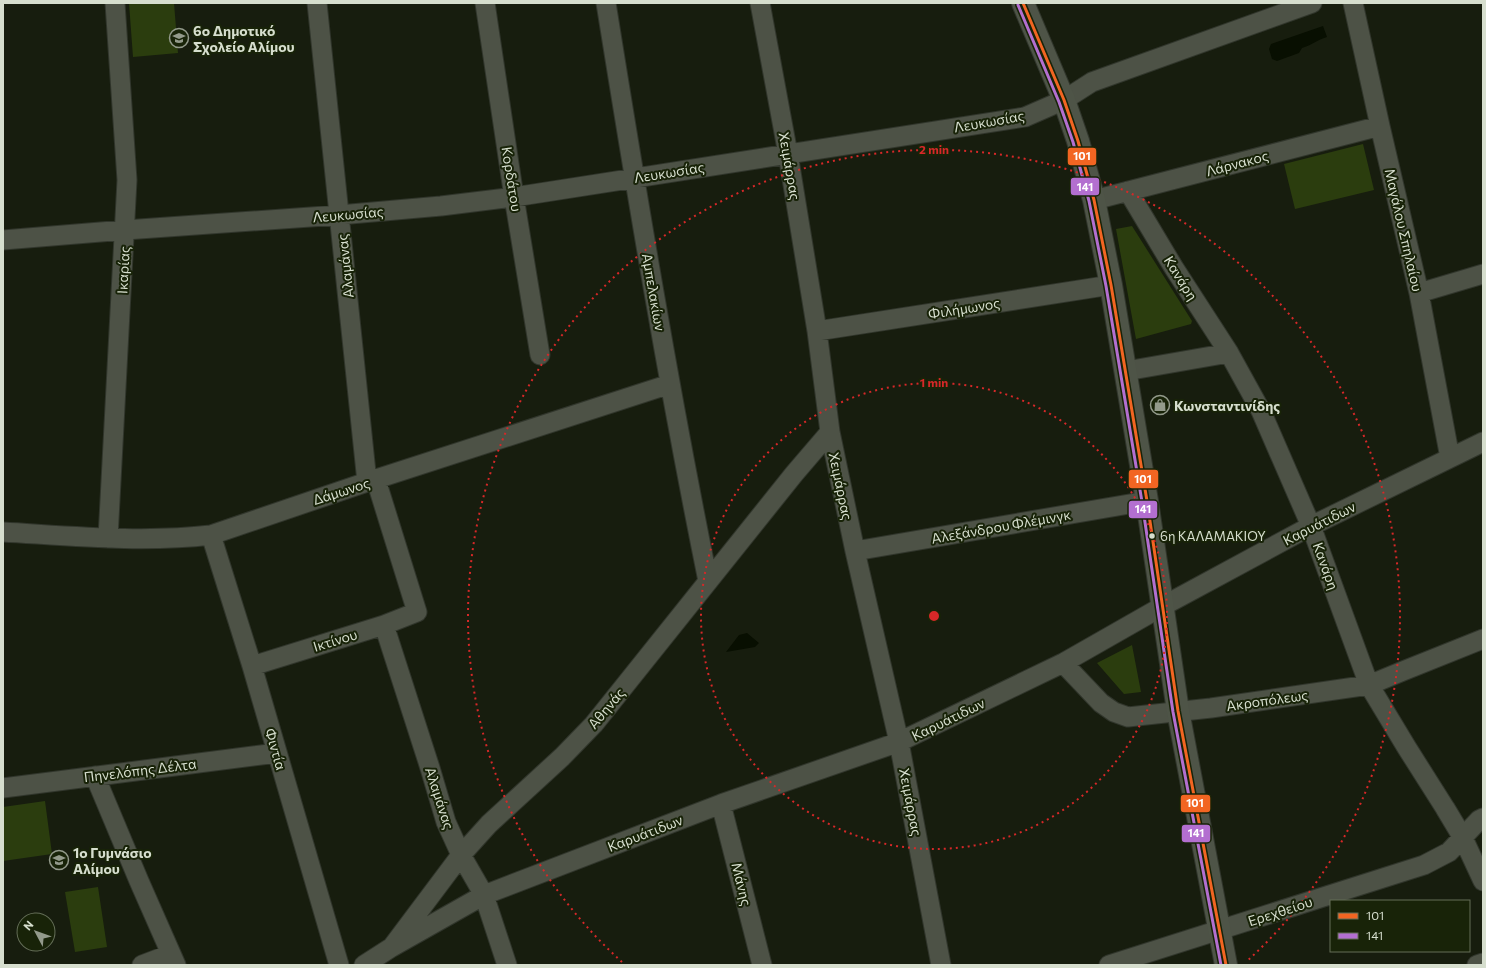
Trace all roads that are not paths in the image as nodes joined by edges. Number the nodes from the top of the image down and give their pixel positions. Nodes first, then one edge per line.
1 (115, 3) edge
2 (485, 3) edge
3 (606, 3) edge
4 (760, 3) edge
5 (1023, 3) edge
6 (1312, 3) edge
7 (1353, 3) edge
8 (321, 4) edge
9 (1064, 100) junction
10 (1380, 126) junction
11 (788, 154) junction
12 (634, 177) junction
13 (1128, 191) junction
14 (514, 197) junction
15 (1094, 200) junction
16 (339, 215) junction
17 (125, 230) junction
18 (3, 240) edge
19 (1483, 274) edge
20 (1111, 285) junction
21 (1419, 293) junction
22 (817, 331) junction
23 (1229, 353) junction
24 (540, 355) dead end
25 (1126, 371) junction
26 (670, 384) junction
27 (830, 432) junction
28 (1483, 442) edge
29 (1450, 458) junction
30 (371, 481) junction
31 (1147, 501) junction
32 (1311, 526) junction
33 (3, 532) edge
34 (211, 535) junction
35 (108, 538) junction
36 (855, 551) junction
37 (708, 581) junction
38 (1163, 606) junction
39 (417, 612) joint
40 (384, 625) junction
41 (1483, 639) edge
42 (1063, 663) junction
43 (252, 666) junction
44 (1369, 685) junction
45 (1178, 711) junction
46 (899, 742) junction
47 (277, 753) junction
48 (94, 776) junction
49 (3, 788) edge
50 (721, 804) junction
51 (1483, 818) edge
52 (1463, 838) junction
53 (461, 856) junction
54 (1483, 881) edge
55 (484, 895) junction
56 (1219, 929) junction
57 (392, 947) junction
58 (174, 959) edge
59 (1483, 963) edge
60 (142, 965) edge
61 (339, 965) edge
62 (364, 965) edge
63 (506, 965) edge
64 (762, 965) edge
65 (941, 965) edge
66 (1109, 965) edge
67 (1226, 965) edge
68 (1478, 965) edge

1 - 17 street, Ικαρίας
2 - 14 street, Κορδάτου
3 - 12 street, Αμπελακίων
4 - 11 street, Χειμάρρας
5 - 9 main road
6 - 9 street, Λευκωσίας
7 - 10 street, Μαγάλου Σπηλαίου
8 - 16 street, Αλαμάνας
9 - 11 street, Λευκωσίας
9 - 15 main road
10 - 13 street, Λάρνακος
10 - 21 street, Μαγάλου Σπηλαίου
11 - 12 street, Λευκωσίας
11 - 22 street, Χειμάρρας
12 - 14 street, Λευκωσίας
12 - 26 street, Αμπελακίων
13 - 15 street, Λάρνακος
13 - 23 street, Κανάρη
14 - 16 street, Λευκωσίας
14 - 24 street, Κορδάτου
15 - 20 main road
16 - 17 street, Λευκωσίας
16 - 30 street, Αλαμάνας
17 - 18 street, Λευκωσίας
17 - 35 street, Ικαρίας
19 - 21 street
20 - 22 street, Φιλήμωνος
20 - 25 main road
21 - 29 street, Μαγάλου Σπηλαίου
22 - 27 street, Χειμάρρας
23 - 25 street
23 - 32 street, Κανάρη
25 - 31 main road
26 - 30 street, Δάμωνος
26 - 37 street, Αμπελακίων
27 - 36 street, Χειμάρρας
27 - 37 street, Αθηνάς
28 - 29 street, Καρυάτιδων
29 - 32 street, Καρυάτιδων
30 - 34 street, Δάμωνος
30 - 39 street, Αλαμάνας
31 - 36 street, Αλεξάνδρου Φλέμινγκ
31 - 38 main road
32 - 38 street, Καρυάτιδων
32 - 44 street, Κανάρη
33 - 35 street, Δάμωνος
34 - 35 street, Δάμωνος
34 - 43 street, Φιντία
36 - 46 street, Χειμάρρας
37 - 53 street, Αθηνάς
38 - 42 street, Καρυάτιδων
38 - 45 main road
39 - 40 street, Ικτίνου
40 - 43 street, Ικτίνου
40 - 53 street, Αλαμάνας
41 - 44 street, Ακροπόλεως
42 - 45 street, Ακροπόλεως
42 - 46 street, Καρυάτιδων
43 - 47 street, Φιντία
44 - 45 street, Ακροπόλεως
44 - 52 street, Κανάρη
45 - 56 main road
46 - 50 street, Καρυάτιδων
46 - 65 street, Χειμάρρας
47 - 48 street, Πηνελόπης Δέλτα
47 - 61 street, Φιντία
48 - 49 street, Πηνελόπης Δέλτα
48 - 58 street
50 - 55 street, Καρυάτιδων
50 - 64 street, Μάνης
51 - 52 street, Ερεχθείου
52 - 54 street, Κανάρη
52 - 56 street, Ερεχθείου
53 - 55 street, Αλαμάνας
53 - 57 street, Αθηνάς
55 - 57 street, Καρυάτιδων
55 - 63 street, Αλαμάνας
56 - 66 street, Ερεχθείου
56 - 67 main road
57 - 62 street, Αθηνάς
58 - 60 street
59 - 68 street

